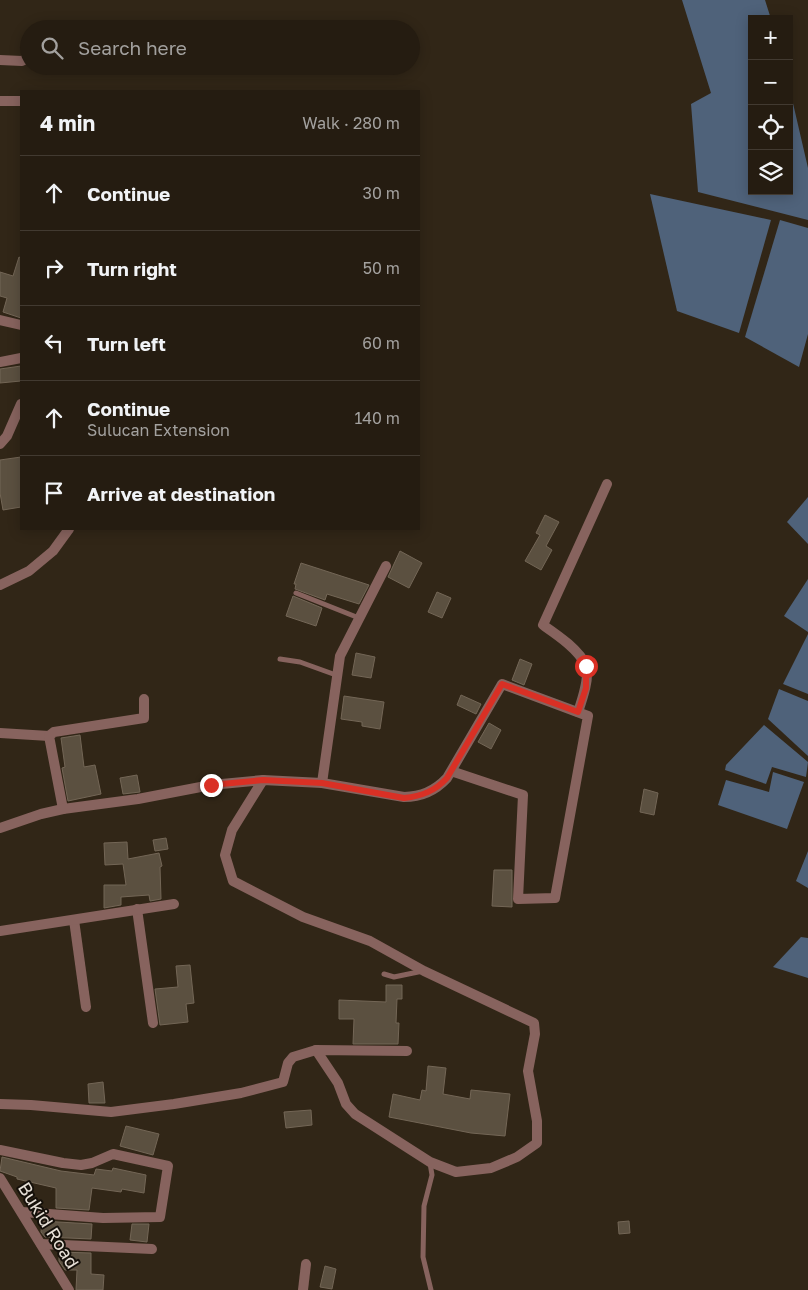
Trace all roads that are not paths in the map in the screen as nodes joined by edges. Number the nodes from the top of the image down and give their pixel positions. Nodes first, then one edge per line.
1 (0, 60) edge
2 (20, 60) edge
3 (0, 101) edge
4 (20, 101) edge
5 (0, 320) edge
6 (20, 325) edge
7 (20, 358) edge
8 (0, 362) edge
9 (20, 406) edge
10 (0, 444) edge
11 (607, 484) dead end
12 (68, 530) edge
13 (386, 566) dead end
14 (0, 585) edge
15 (296, 593) dead end
16 (360, 618) junction
17 (280, 660) dead end
18 (336, 675) junction
19 (144, 699) dead end
20 (578, 712) junction
21 (0, 733) edge
22 (49, 736) junction
23 (451, 771) junction
24 (263, 780) junction
25 (322, 783) junction
26 (63, 809) junction
27 (0, 828) edge
28 (174, 904) dead end
29 (137, 909) junction
30 (74, 920) junction
31 (0, 931) edge
32 (424, 971) junction
33 (384, 974) dead end
34 (86, 1007) dead end
35 (153, 1023) dead end
36 (316, 1050) junction
37 (407, 1051) dead end
38 (0, 1104) edge
39 (0, 1150) edge
40 (430, 1162) junction
41 (0, 1178) edge
42 (22, 1212) junction
43 (41, 1244) junction
44 (152, 1249) dead end
45 (306, 1264) dead end
46 (69, 1290) edge
47 (303, 1290) edge
48 (431, 1290) edge

1 - 2 street
3 - 4 street
5 - 6 street
7 - 8 street
9 - 10 street
11 - 20 street
12 - 14 street
13 - 16 street
15 - 16 lane
16 - 18 street
17 - 18 lane
18 - 25 street
19 - 22 street
20 - 23 street
20 - 23 street
21 - 22 street
22 - 26 street
23 - 25 street
24 - 25 street
24 - 26 street
24 - 32 street
26 - 27 street
28 - 29 street
29 - 30 street
29 - 35 street
30 - 31 street
30 - 34 street
32 - 33 lane
32 - 40 street
36 - 37 street
36 - 38 street
36 - 40 street
39 - 42 street
40 - 48 lane
41 - 42 street, Bukid Road
42 - 43 street, Bukid Road
43 - 44 street
43 - 46 street, Bukid Road
45 - 47 street

